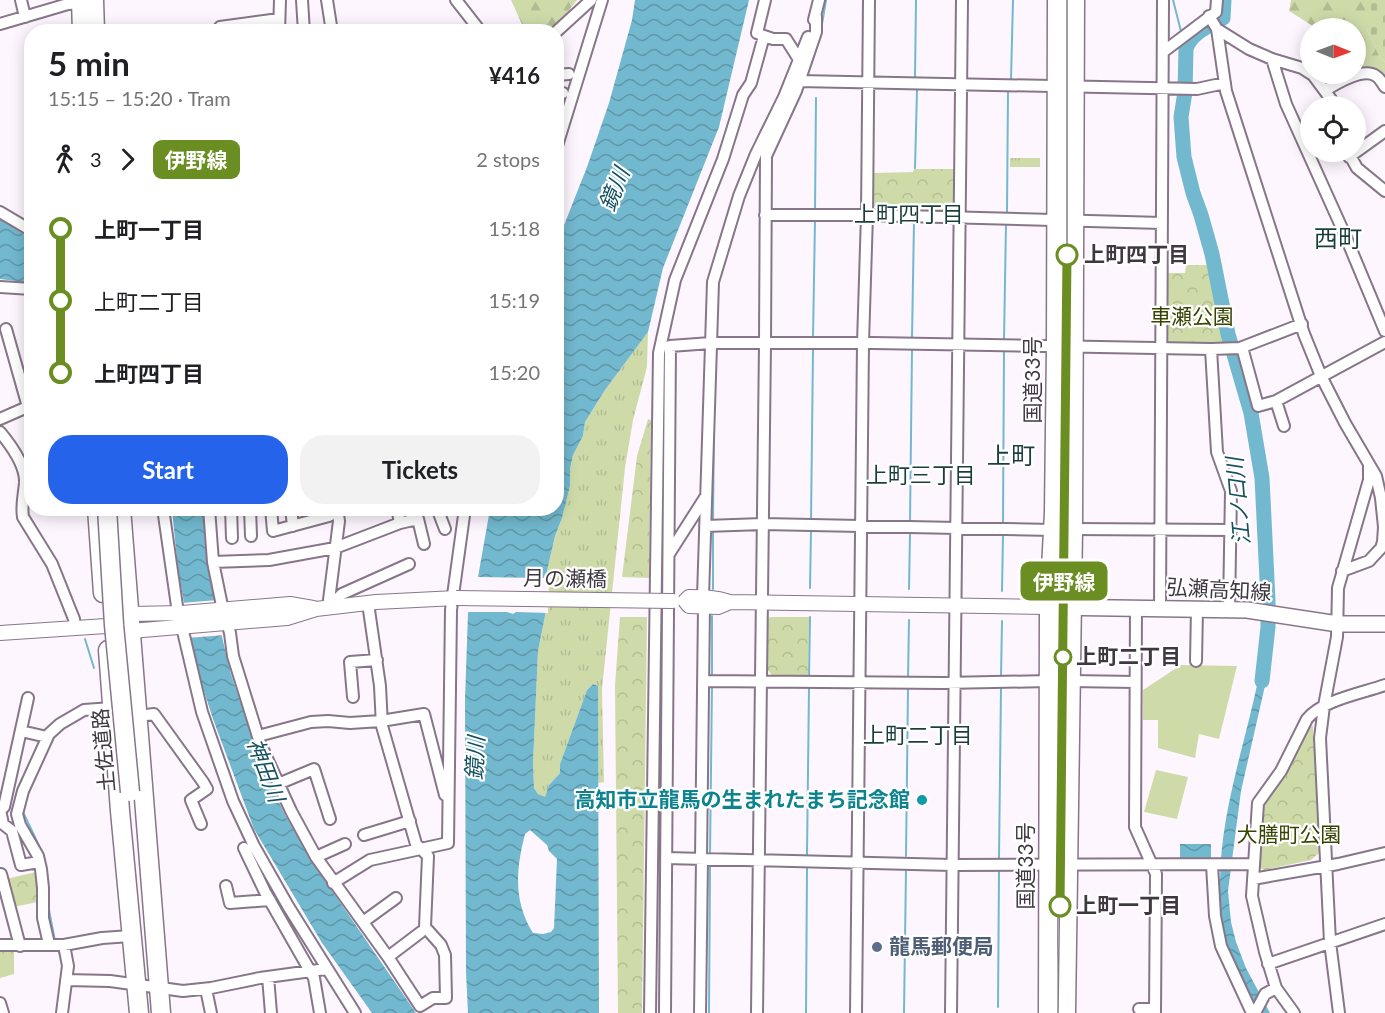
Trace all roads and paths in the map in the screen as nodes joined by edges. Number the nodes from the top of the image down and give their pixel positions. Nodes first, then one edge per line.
1 (21, 0) edge
2 (280, 0) edge
3 (302, 0) edge
4 (327, 0) edge
5 (456, 0) edge
6 (591, 0) edge
7 (602, 0) edge
8 (765, 0) edge
9 (819, 0) edge
10 (869, 0) edge
11 (963, 0) edge
12 (1057, 0) edge
13 (1075, 0) edge
14 (1163, 0) edge
15 (1217, 0) edge
16 (81, 2) edge
17 (816, 16) junction
18 (25, 17) junction
19 (1210, 18) junction
20 (279, 19) junction
21 (0, 24) edge
22 (82, 24) edge
23 (91, 24) edge
24 (242, 24) edge
25 (279, 24) edge
26 (304, 24) edge
27 (331, 24) edge
28 (475, 24) edge
29 (564, 25) edge
30 (1217, 29) junction
31 (764, 36) junction
32 (1163, 52) junction
33 (798, 58) junction
34 (1272, 59) junction
35 (564, 74) edge
36 (569, 74) dead end
37 (799, 81) junction
38 (869, 82) junction
39 (1225, 83) junction
40 (961, 85) junction
41 (1065, 86) junction
42 (1385, 87) edge
43 (1162, 88) junction
44 (1326, 90) junction
45 (1330, 96) edge
46 (567, 114) junction
47 (564, 117) edge
48 (564, 124) edge
49 (1385, 131) edge
50 (1366, 143) edge
51 (1355, 162) edge
52 (1385, 190) edge
53 (0, 212) edge
54 (765, 215) junction
55 (867, 215) junction
56 (961, 217) junction
57 (1055, 219) junction
58 (1074, 220) junction
59 (1162, 222) junction
60 (24, 226) edge
61 (0, 287) edge
62 (24, 288) edge
63 (1302, 324) junction
64 (1384, 325) edge
65 (6, 328) dead end
66 (1385, 342) edge
67 (711, 343) junction
68 (863, 343) junction
69 (765, 344) junction
70 (959, 345) junction
71 (1065, 347) junction
72 (1241, 348) junction
73 (1161, 349) junction
74 (1211, 349) junction
75 (1321, 376) junction
76 (24, 386) edge
77 (1276, 401) junction
78 (24, 408) edge
79 (0, 418) edge
80 (1284, 426) dead end
81 (0, 432) edge
82 (1369, 465) junction
83 (24, 472) edge
84 (24, 482) edge
85 (706, 495) junction
86 (98, 516) edge
87 (107, 516) edge
88 (122, 516) edge
89 (164, 516) edge
90 (210, 516) edge
91 (231, 516) edge
92 (250, 516) edge
93 (272, 516) edge
94 (292, 516) edge
95 (310, 516) edge
96 (329, 516) edge
97 (338, 516) edge
98 (399, 516) edge
99 (440, 516) edge
100 (464, 516) edge
101 (310, 521) junction
102 (400, 523) junction
103 (763, 525) junction
104 (293, 526) junction
105 (705, 526) junction
106 (1385, 526) edge
107 (862, 527) junction
108 (445, 529) dead end
109 (957, 529) junction
110 (1073, 529) junction
111 (1053, 530) junction
112 (1160, 530) junction
113 (1231, 530) junction
114 (251, 536) dead end
115 (232, 538) dead end
116 (424, 544) dead end
117 (335, 548) junction
118 (669, 554) junction
119 (213, 562) junction
120 (409, 564) dead end
121 (1342, 571) junction
122 (454, 598) junction
123 (704, 602) junction
124 (761, 602) junction
125 (368, 603) junction
126 (861, 604) junction
127 (956, 605) junction
128 (1049, 606) junction
129 (1072, 607) junction
130 (322, 608) junction
131 (1136, 608) junction
132 (1160, 608) junction
133 (1197, 609) junction
134 (1229, 610) junction
135 (223, 616) junction
136 (182, 620) junction
137 (130, 623) junction
138 (1338, 624) junction
139 (1385, 624) edge
140 (106, 626) junction
141 (75, 628) junction
142 (0, 633) edge
143 (377, 660) junction
144 (1196, 661) dead end
145 (703, 681) junction
146 (1050, 681) junction
147 (1070, 681) junction
148 (760, 682) junction
149 (859, 682) junction
150 (955, 682) junction
151 (1135, 682) junction
152 (1385, 685) edge
153 (353, 697) dead end
154 (28, 698) dead end
155 (1324, 706) junction
156 (112, 708) junction
157 (138, 716) junction
158 (381, 721) junction
159 (21, 731) junction
160 (258, 736) junction
161 (47, 737) junction
162 (14, 764) junction
163 (33, 768) junction
164 (130, 784) junction
165 (278, 784) junction
166 (1, 807) edge
167 (448, 807) junction
168 (17, 813) junction
169 (330, 819) dead end
170 (410, 821) junction
171 (201, 824) dead end
172 (364, 835) dead end
173 (345, 844) dead end
174 (244, 848) dead end
175 (422, 849) junction
176 (1385, 852) edge
177 (316, 856) junction
178 (666, 858) junction
179 (702, 859) junction
180 (39, 861) junction
181 (759, 861) junction
182 (858, 862) junction
183 (1068, 864) junction
184 (1254, 864) junction
185 (952, 865) junction
186 (1049, 865) junction
187 (1152, 865) junction
188 (1214, 865) junction
189 (1327, 865) junction
190 (1, 874) edge
191 (1253, 879) junction
192 (333, 883) junction
193 (226, 886) dead end
194 (396, 897) dead end
195 (270, 900) junction
196 (363, 922) junction
197 (1385, 924) edge
198 (421, 932) dead end
199 (131, 936) junction
200 (1330, 942) junction
201 (56, 944) junction
202 (0, 945) edge
203 (20, 946) junction
204 (388, 957) junction
205 (1268, 964) junction
206 (326, 969) junction
207 (309, 971) junction
208 (268, 976) junction
209 (66, 980) junction
210 (148, 987) junction
211 (1276, 988) junction
212 (206, 989) junction
213 (0, 1003) edge
214 (1139, 1009) dead end
215 (1155, 1011) edge
216 (1254, 1012) edge
217 (3, 1013) edge
218 (62, 1013) edge
219 (139, 1013) edge
220 (147, 1013) edge
221 (154, 1013) edge
222 (161, 1013) edge
223 (211, 1013) edge
224 (271, 1013) edge
225 (320, 1013) edge
226 (355, 1013) edge
227 (650, 1013) edge
228 (665, 1013) edge
229 (700, 1013) edge
230 (757, 1013) edge
231 (856, 1013) edge
232 (951, 1013) edge
233 (1048, 1013) edge
234 (1066, 1013) edge
235 (1294, 1013) edge
236 (1339, 1013) edge

1 - 18 street
2 - 20 street
3 - 26 street
4 - 27 street
5 - 28 street
6 - 29 street
7 - 46 street
8 - 31 street
9 - 17 street
10 - 38 street
11 - 40 street
12 - 41 highway, 国道33号
13 - 41 highway, 国道33号
14 - 32 street
15 - 19 street
16 - 18 street
16 - 22 highway
16 - 23 highway
17 - 33 street
17 - 37 street
18 - 21 street
19 - 30 street
19 - 32 street
20 - 24 street
20 - 25 street
30 - 34 street
30 - 39 street
31 - 33 street
31 - 227 street
32 - 43 street
33 - 67 street
34 - 44 street
34 - 64 street
35 - 36 street
37 - 38 street
37 - 54 street
38 - 40 street
38 - 55 street
39 - 43 street
39 - 63 street
40 - 41 street
40 - 56 street
41 - 43 street
41 - 57 highway, 国道33号
41 - 58 highway, 国道33号
42 - 44 street
43 - 59 street
44 - 45 street
46 - 47 street
46 - 48 street
49 - 50 street
51 - 52 street
53 - 60 street
54 - 55 street
54 - 69 street
55 - 56 street
55 - 68 street
56 - 57 street
56 - 70 street
57 - 58 street
57 - 71 highway, 国道33号
58 - 59 street
58 - 71 highway, 国道33号
59 - 73 street
61 - 62 street
63 - 72 street
63 - 75 street
65 - 76 street
66 - 75 street
67 - 69 street
67 - 85 street
67 - 118 street
68 - 69 street
68 - 70 street
68 - 107 street
69 - 103 street
70 - 71 street
70 - 109 street
71 - 73 street
71 - 110 highway, 国道33号
71 - 111 highway, 国道33号
72 - 74 street
72 - 77 street
73 - 74 street
73 - 112 street
74 - 113 street
75 - 77 street
75 - 82 street
77 - 80 street
78 - 79 street
81 - 83 street
82 - 106 street
82 - 121 street
84 - 141 street
85 - 105 street
85 - 118 street
86 - 140 highway
87 - 164 highway, 土佐道路, bridge
88 - 137 highway
89 - 136 street
90 - 119 street
91 - 115 street
92 - 114 street
93 - 104 street
94 - 104 street
95 - 101 street
96 - 101 street
97 - 117 street
98 - 102 street
99 - 108 street
100 - 122 street
101 - 104 street
102 - 116 street
102 - 117 street
103 - 105 street
103 - 107 street
103 - 124 street
105 - 123 street
106 - 121 street
107 - 109 street
107 - 126 street
109 - 111 street
109 - 127 street
110 - 112 street
110 - 129 highway, 国道33号
111 - 128 highway, 国道33号
112 - 113 street
112 - 132 street
113 - 134 street
117 - 119 street
117 - 130 street
118 - 178 street
119 - 135 street
120 - 130 street
121 - 138 street
122 - 123 street, 月の瀬橋, bridge
122 - 125 street, 月の瀬橋
122 - 167 street
123 - 124 street
123 - 145 street
124 - 126 street
124 - 148 street
125 - 130 street, 月の瀬橋
125 - 143 street
126 - 127 street
126 - 149 street
127 - 128 street
127 - 150 street
128 - 129 main road, 弘瀬高知線
128 - 146 highway, 国道33号
129 - 131 main road, 弘瀬高知線
129 - 147 highway, 国道33号
130 - 135 street, 月の瀬橋
131 - 132 main road, 弘瀬高知線
131 - 151 street
132 - 133 main road, 弘瀬高知線
133 - 134 main road, 弘瀬高知線
133 - 144 street
134 - 138 main road, 弘瀬高知線
135 - 136 street, 月の瀬橋
135 - 160 street
136 - 137 street, 月の瀬橋
136 - 206 street
137 - 140 street
137 - 157 highway
138 - 139 main road, 弘瀬高知線
138 - 155 street
140 - 141 street
140 - 156 highway
141 - 142 street
143 - 153 street
143 - 158 street
145 - 148 street
145 - 179 street
146 - 150 street
146 - 186 highway, 国道33号
147 - 151 street
147 - 183 highway, 国道33号
148 - 149 street
148 - 181 street
149 - 150 street
149 - 182 street
150 - 185 street
151 - 187 street
152 - 155 street
154 - 159 street
155 - 184 street
155 - 189 street
156 - 161 street
156 - 164 highway
157 - 164 highway
157 - 171 street
158 - 160 street
158 - 167 street
158 - 170 street
159 - 161 street
159 - 162 street
160 - 165 street
161 - 163 street
162 - 163 street
162 - 166 street
163 - 168 street
164 - 199 highway
164 - 210 highway, 土佐道路
165 - 169 street
165 - 177 street
166 - 168 street
166 - 180 street
167 - 175 street
168 - 180 street
170 - 172 street
170 - 175 street
173 - 177 street
174 - 195 street
175 - 192 street
175 - 204 street
176 - 189 street
177 - 192 street
178 - 179 street
178 - 228 street
179 - 181 street
179 - 229 street
180 - 201 street
181 - 182 street
181 - 230 street
182 - 185 street
182 - 231 street
183 - 186 street
183 - 187 street
183 - 234 highway, 国道33号
184 - 188 street
184 - 191 street
185 - 186 street
185 - 232 street
186 - 233 highway, 国道33号
187 - 188 street
187 - 215 street
188 - 216 street
189 - 191 street
189 - 200 street
190 - 203 street
191 - 205 street
192 - 196 street
193 - 195 street
194 - 196 street
195 - 207 street
196 - 204 street
197 - 200 street
198 - 204 street
199 - 201 street
199 - 210 highway
200 - 205 street
200 - 236 street
201 - 203 street
201 - 209 street
202 - 203 street
205 - 211 street
206 - 207 street
206 - 226 street
207 - 208 street
207 - 225 street
208 - 212 street
208 - 224 street
209 - 210 street
209 - 218 street
210 - 212 street
210 - 219 highway
210 - 220 highway, 土佐道路
210 - 221 highway, 土佐道路
210 - 222 highway
211 - 216 street
211 - 235 street
212 - 223 street
213 - 217 street
214 - 215 street

